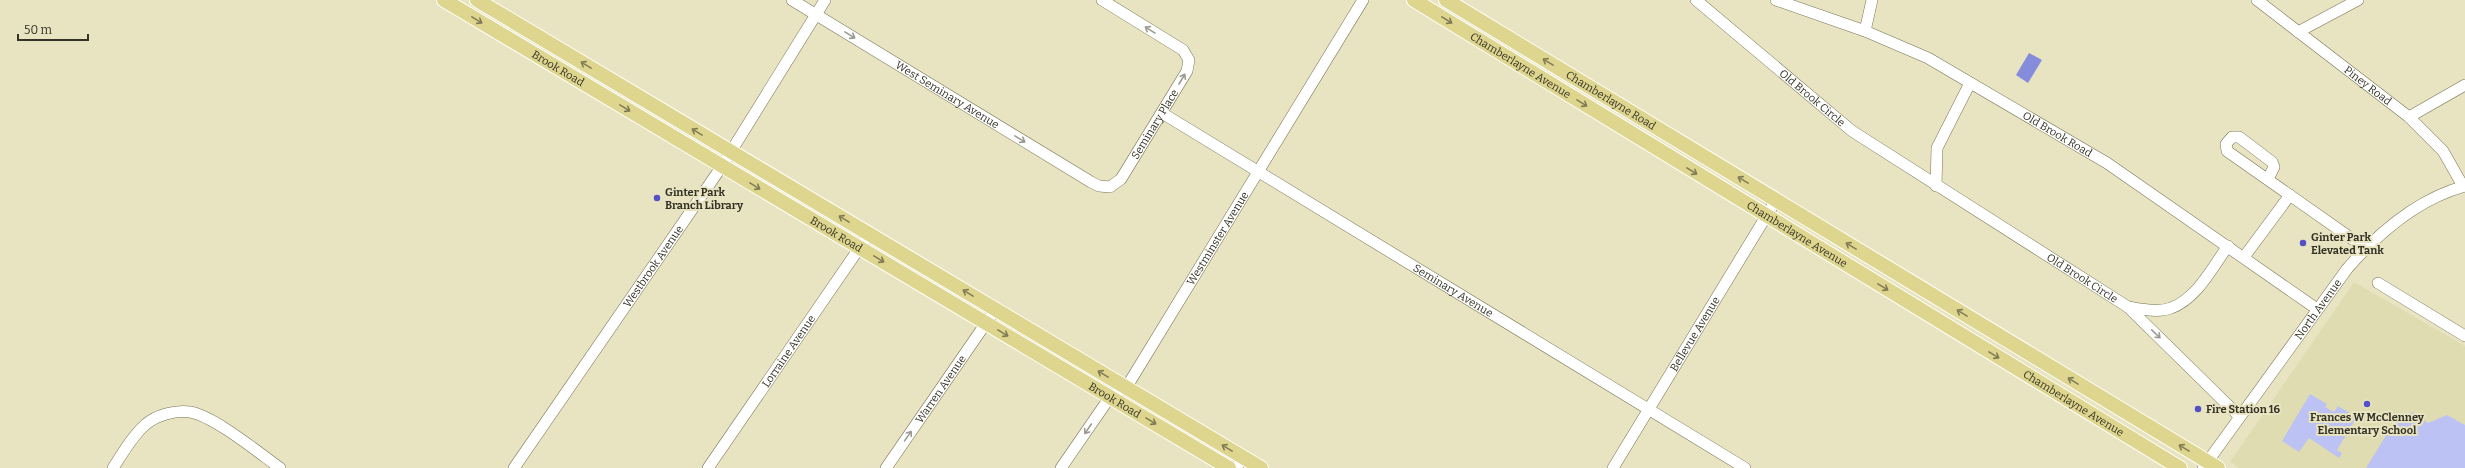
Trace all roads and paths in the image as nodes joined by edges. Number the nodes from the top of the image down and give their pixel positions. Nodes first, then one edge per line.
1 (444, 0) edge
2 (476, 0) edge
3 (792, 0) edge
4 (825, 0) edge
5 (1102, 0) edge
6 (1362, 0) edge
7 (1414, 0) edge
8 (1446, 0) edge
9 (1696, 0) edge
10 (1776, 0) edge
11 (1872, 0) edge
12 (2257, 0) edge
13 (2358, 0) edge
14 (816, 14) junction
15 (1865, 31) junction
16 (2298, 32) junction
17 (1970, 83) junction
18 (2465, 85) edge
19 (1162, 113) junction
20 (2410, 117) junction
21 (731, 152) junction
22 (722, 166) junction
23 (1258, 172) junction
24 (2268, 179) dead end
25 (1936, 186) junction
26 (2464, 186) edge
27 (1104, 187) joint
28 (2290, 195) junction
29 (1776, 200) junction
30 (1766, 216) junction
31 (869, 234) junction
32 (2228, 246) junction
33 (859, 248) junction
34 (2365, 248) junction
35 (2244, 257) junction
36 (2378, 283) dead end
37 (2128, 307) junction
38 (2317, 309) junction
39 (995, 310) junction
40 (986, 323) junction
41 (2465, 336) edge
42 (1126, 388) junction
43 (1110, 397) junction
44 (1648, 409) junction
45 (2239, 416) junction
46 (1240, 463) edge
47 (2209, 466) edge
48 (113, 468) edge
49 (280, 468) edge
50 (514, 468) edge
51 (708, 468) edge
52 (886, 468) edge
53 (1061, 468) edge
54 (1229, 468) edge
55 (1260, 468) edge
56 (1613, 468) edge
57 (1745, 468) edge
58 (2180, 468) edge

1 -> 22 main road, Brook Road
21 -> 2 main road, Brook Road
3 - 14 street, West Seminary Avenue
4 - 14 street, Westbrook Avenue
19 -> 5 street, Seminary Place
6 - 23 street, Westminster Avenue
7 -> 30 main road, Chamberlayne Avenue
29 -> 8 main road, Chamberlayne Road
9 - 25 street, Old Brook Circle
10 - 15 street, Old Brook Road
11 - 15 street
12 - 16 street, Piney Road
13 - 16 street
14 - 21 street, Westbrook Avenue
14 -> 27 street, West Seminary Avenue
15 - 17 street, Old Brook Road
16 - 20 street, Piney Road
17 - 25 street
17 - 32 street, Old Brook Road
18 - 20 street
19 - 23 street, Seminary Avenue
19 - 27 street, Seminary Place
20 - 26 street, Piney Road
21 - 22 street, Westbrook Avenue
31 -> 21 main road, Brook Road
22 -> 33 main road, Brook Road
22 - 50 street, Westbrook Avenue
23 - 42 street, Westminster Avenue
23 - 44 street, Seminary Avenue
24 - 28 street
25 - 37 street, Old Brook Circle
26 - 34 street, North Avenue
28 - 34 street
28 - 35 street
29 - 30 street, Bellevue Avenue
47 -> 29 main road, Chamberlayne Avenue
30 - 44 street, Bellevue Avenue
30 -> 58 main road, Chamberlayne Avenue
31 - 33 street, Lorraine Avenue
39 -> 31 main road, Brook Road
32 - 35 street, Old Brook Road
32 - 37 street, Old Brook Circle
33 -> 40 main road, Brook Road
33 - 51 street, Lorraine Avenue
34 - 38 street, North Avenue
35 - 38 street, Old Brook Road
36 - 41 street
37 -> 45 street, Old Brook Circle
38 - 45 street, North Avenue
39 - 40 street, Warren Avenue
42 -> 39 main road, Brook Road
40 -> 43 main road, Brook Road
52 -> 40 street, Warren Avenue
42 - 43 street, Westminster Avenue
46 -> 42 main road, Brook Road
43 -> 53 street, Westminster Avenue
43 -> 54 main road, Brook Road
44 - 56 street, Bellevue Avenue
44 - 57 street, Seminary Avenue
45 - 47 street, North Avenue
46 - 55 main road, Brook Road
48 - 49 street

